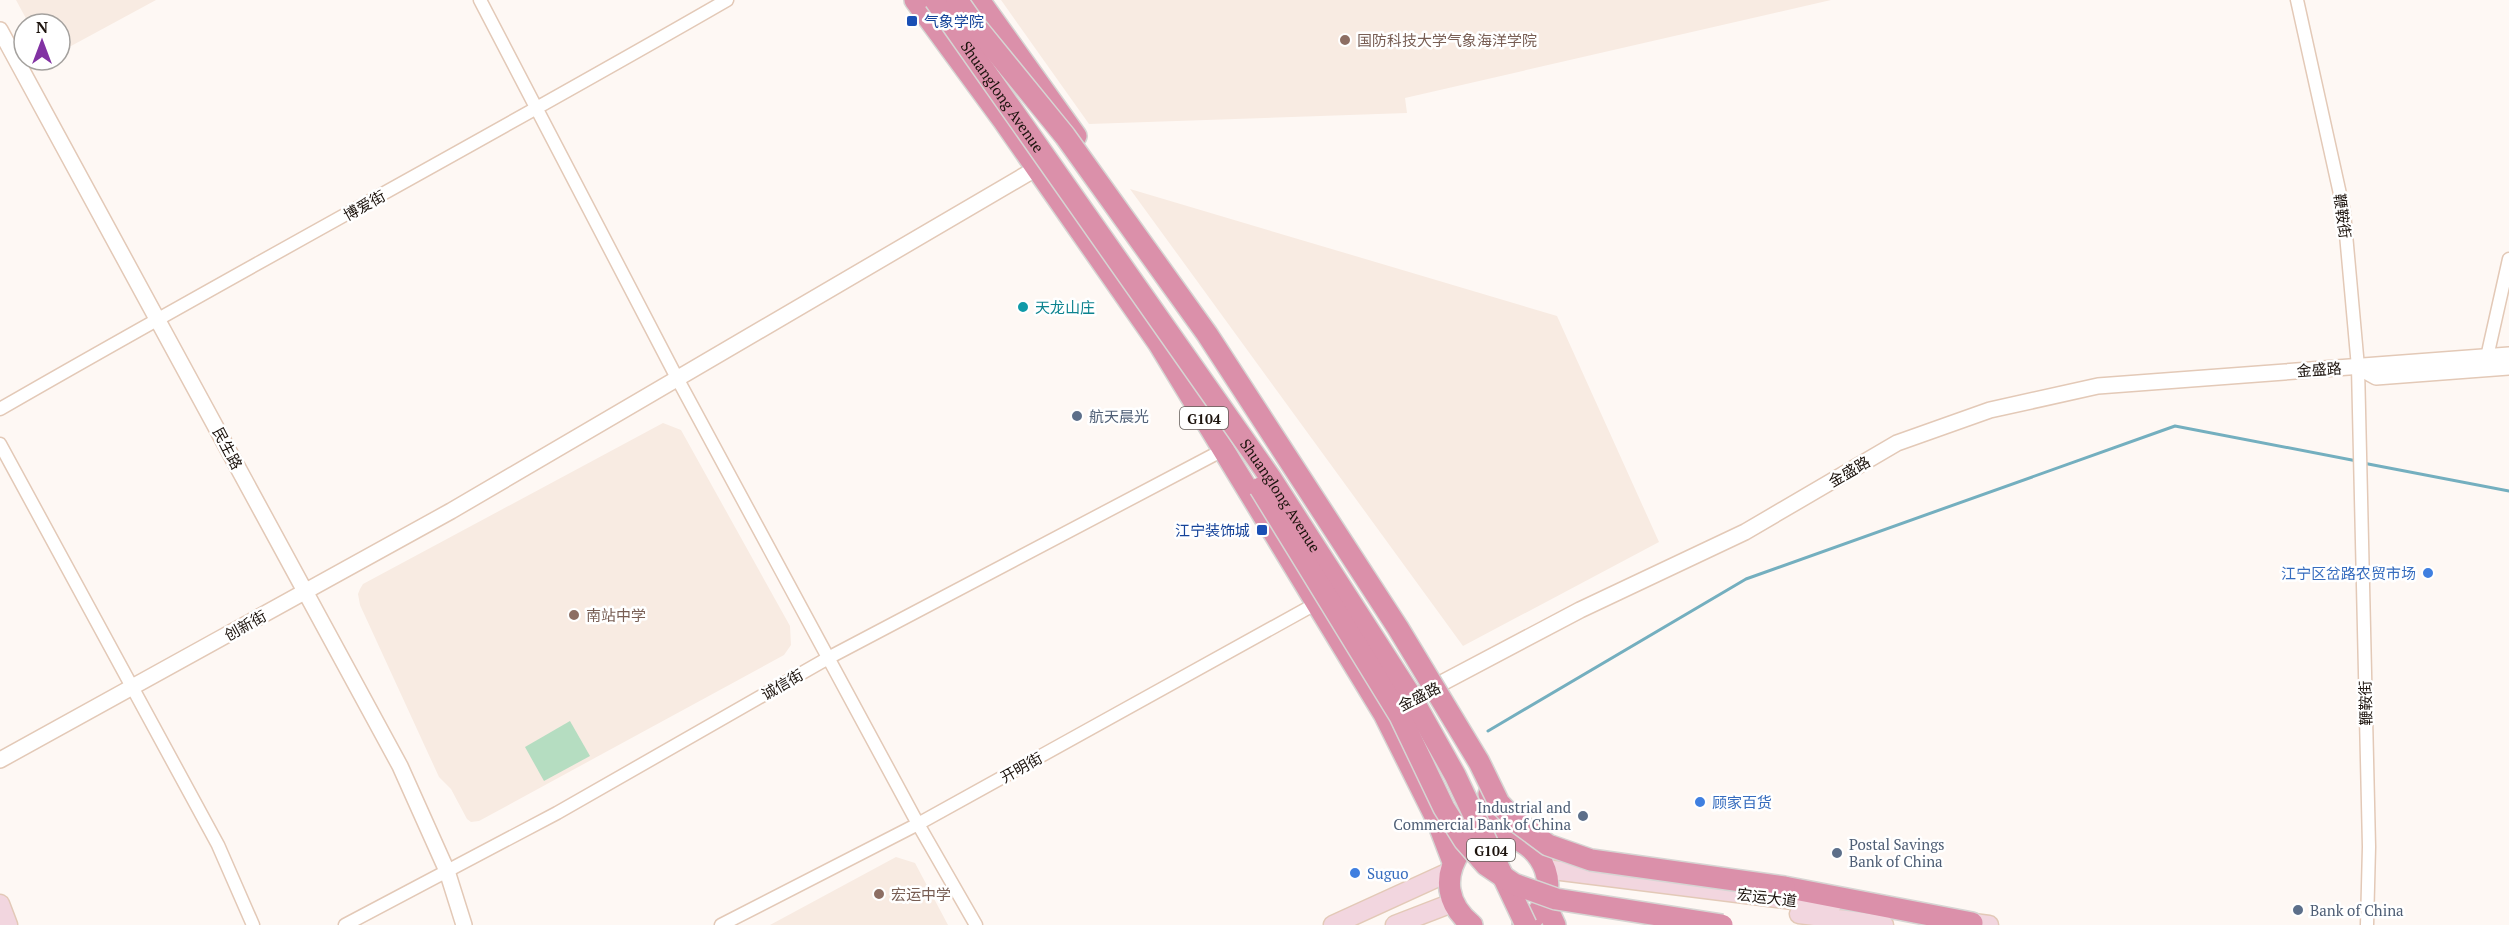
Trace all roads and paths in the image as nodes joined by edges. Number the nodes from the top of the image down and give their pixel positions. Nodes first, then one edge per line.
1 (480, 0) edge
2 (727, 0) edge
3 (915, 0) edge
4 (935, 0) edge
5 (957, 0) edge
6 (979, 0) edge
7 (2297, 0) edge
8 (977, 28) junction
9 (0, 30) edge
10 (536, 110) junction
11 (1036, 168) junction
12 (2509, 259) edge
13 (158, 318) junction
14 (1170, 335) junction
15 (2509, 355) edge
16 (2487, 357) junction
17 (2358, 367) junction
18 (2509, 367) edge
19 (677, 378) junction
20 (0, 409) edge
21 (0, 444) edge
22 (1223, 450) junction
23 (306, 591) junction
24 (1317, 603) junction
25 (830, 657) junction
26 (1439, 686) junction
27 (132, 688) junction
28 (1384, 714) junction
29 (0, 760) edge
30 (918, 824) junction
31 (1507, 835) junction
32 (1451, 867) junction
33 (447, 871) junction
34 (1546, 884) junction
35 (1452, 903) junction
36 (0, 904) edge
37 (1981, 924) edge
38 (8, 925) edge
39 (253, 925) edge
40 (345, 925) edge
41 (464, 925) edge
42 (721, 925) edge
43 (976, 925) edge
44 (1333, 925) edge
45 (1395, 925) edge
46 (1472, 925) edge
47 (1525, 925) edge
48 (1541, 925) edge
49 (1555, 925) edge
50 (1722, 925) edge
51 (1884, 925) edge
52 (2367, 925) edge

1 - 10 street
2 - 10 street, 博爱街
3 - 11 highway, Shuanglong Avenue / G104
4 - 14 highway, Shuanglong Avenue / G104, bridge
5 - 8 highway, Shuanglong Avenue / G104, bridge
6 - 26 highway, G104
7 - 17 street, 鞭鞍街
8 - 37 highway, bridge
8 - 48 highway, Shuanglong Avenue / G104, bridge
9 - 13 street, 民生路
10 - 13 street, 博爱街
10 - 19 street
11 - 19 street, 创新街
11 - 22 highway, Shuanglong Avenue / G104
12 - 16 street
13 - 20 street, 博爱街
13 - 23 street, 民生路
14 - 47 highway, Shuanglong Avenue / G104, bridge
14 - 50 highway, bridge
15 - 16 street, 金盛路
16 - 17 street, 金盛路
17 - 18 street, 金盛路
17 - 26 street, 金盛路
17 - 52 street, 鞭鞍街
19 - 23 street, 创新街
19 - 25 street
21 - 27 street
22 - 24 highway, Shuanglong Avenue / G104
22 - 25 street, 诚信街
23 - 27 street, 创新街
23 - 33 street, 民生路
24 - 28 highway, Shuanglong Avenue / G104
24 - 30 street, 开明街
25 - 30 street
25 - 33 street, 诚信街
26 - 28 street, 金盛路
26 - 31 highway, G104
27 - 29 street, 创新街
27 - 39 street
28 - 32 highway, Shuanglong Avenue / G104
30 - 42 street, 开明街
30 - 43 street
31 - 32 highway
31 - 34 highway
32 - 35 highway, Shuanglong Avenue
32 - 44 main road
33 - 40 street, 诚信街
33 - 41 street, 民生路
34 - 37 main road, 宏运大道
34 - 47 highway
34 - 49 highway
34 - 51 main road, 宏运大道
35 - 45 main road
35 - 46 highway
36 - 38 main road

